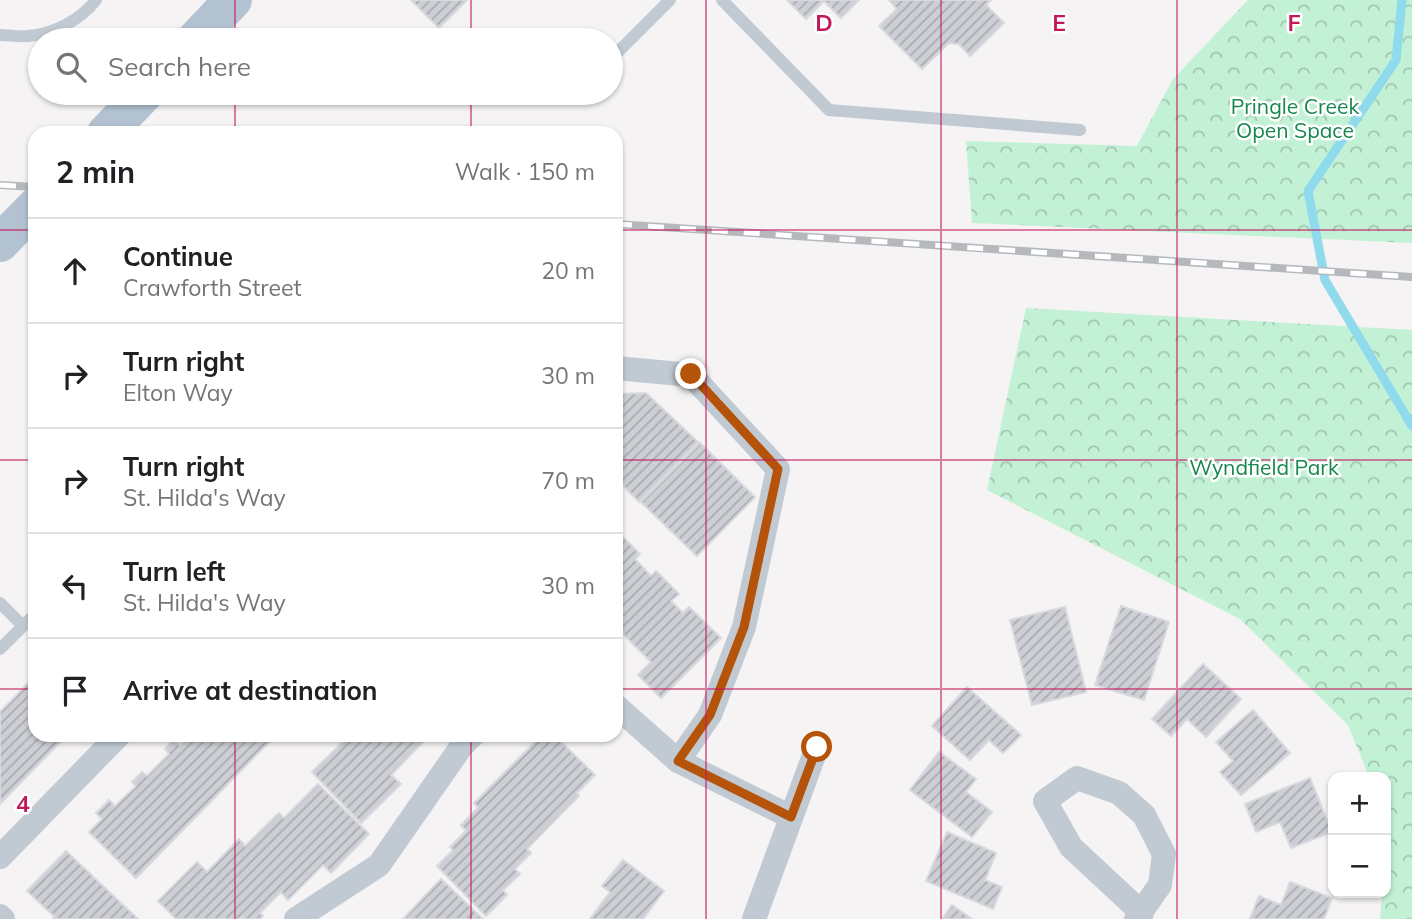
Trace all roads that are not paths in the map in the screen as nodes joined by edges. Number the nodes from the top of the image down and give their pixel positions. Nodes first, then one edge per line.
1 (96, 0) edge
2 (233, 0) edge
3 (670, 0) edge
4 (722, 0) edge
5 (58, 28) edge
6 (206, 28) edge
7 (0, 35) edge
8 (28, 36) edge
9 (623, 47) edge
10 (133, 105) edge
11 (113, 126) edge
12 (1080, 130) dead end
13 (28, 214) edge
14 (0, 243) edge
15 (623, 369) edge
16 (0, 603) edge
17 (28, 621) edge
18 (23, 626) junction
19 (0, 649) edge
20 (623, 712) edge
21 (112, 742) edge
22 (466, 742) edge
23 (817, 747) dead end
24 (678, 761) junction
25 (791, 817) junction
26 (0, 856) edge
27 (1139, 916) edge
28 (296, 919) edge
29 (754, 919) edge

1 - 5 lane
2 - 6 main road
3 - 9 lane
4 - 12 lane
7 - 8 lane
10 - 11 main road
13 - 14 main road
15 - 24 street
16 - 18 lane
17 - 18 lane
18 - 19 lane
20 - 24 street
21 - 26 street
22 - 28 street
23 - 25 street
24 - 25 street
25 - 29 street
27 - 27 street

